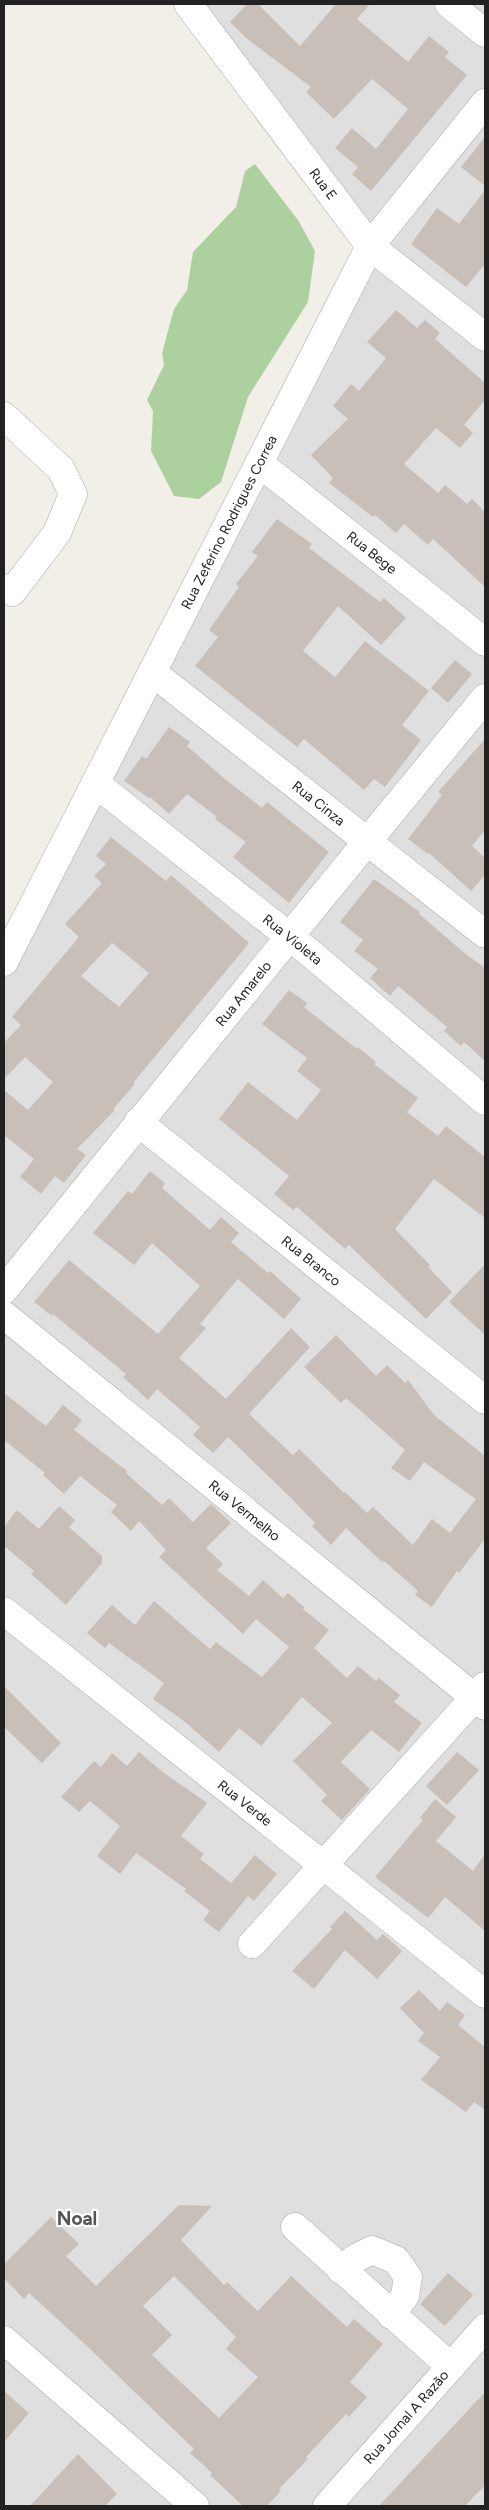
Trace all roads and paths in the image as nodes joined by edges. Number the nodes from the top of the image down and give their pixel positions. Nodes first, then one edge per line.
1 (188, 4) edge
2 (449, 4) edge
3 (485, 33) edge
4 (485, 103) edge
5 (370, 246) junction
6 (485, 337) edge
7 (4, 416) edge
8 (259, 463) junction
9 (4, 588) edge
10 (485, 642) edge
11 (152, 672) junction
12 (485, 698) edge
13 (95, 783) junction
14 (368, 842) junction
15 (485, 934) edge
16 (288, 937) junction
17 (4, 962) edge
18 (485, 1101) edge
19 (138, 1122) junction
20 (4, 1290) edge
21 (4, 1315) edge
22 (485, 1400) edge
23 (4, 1611) edge
24 (482, 1696) edge
25 (323, 1865) junction
26 (252, 1944) dead end
27 (485, 1994) edge
28 (295, 2228) dead end
29 (341, 2270) junction
30 (391, 2316) junction
31 (485, 2328) edge
32 (4, 2340) edge
33 (451, 2367) junction
34 (195, 2506) edge
35 (327, 2506) edge

1 - 5 street, Rua E
2 - 3 street
4 - 5 street, Rua Zeferino Rodrigues Correa
5 - 6 street, Rua E
5 - 8 street, Rua Zeferino Rodrigues Correa
7 - 9 street
8 - 10 street, Rua Bege
8 - 11 street, Rua Zeferino Rodrigues Correa
11 - 13 street, Rua Zeferino Rodrigues Correa
11 - 14 street, Rua Cinza
12 - 14 street, Rua Amarelo
13 - 16 street, Rua Violeta
13 - 17 street, Rua Zeferino Rodrigues Correa
14 - 15 street, Rua Cinza
14 - 16 street, Rua Amarelo
16 - 18 street, Rua Violeta
16 - 19 street, Rua Amarelo
19 - 20 street, Rua Amarelo
19 - 22 street, Rua Branco
21 - 24 street, Rua Vermelho
23 - 25 street, Rua Verde
24 - 25 street
25 - 26 street
25 - 27 street, Rua Verde
28 - 29 street
29 - 30 street
29 - 30 street
30 - 33 street
31 - 33 street, Rua Jornal A Razão
32 - 34 street
33 - 35 street, Rua Jornal A Razão

